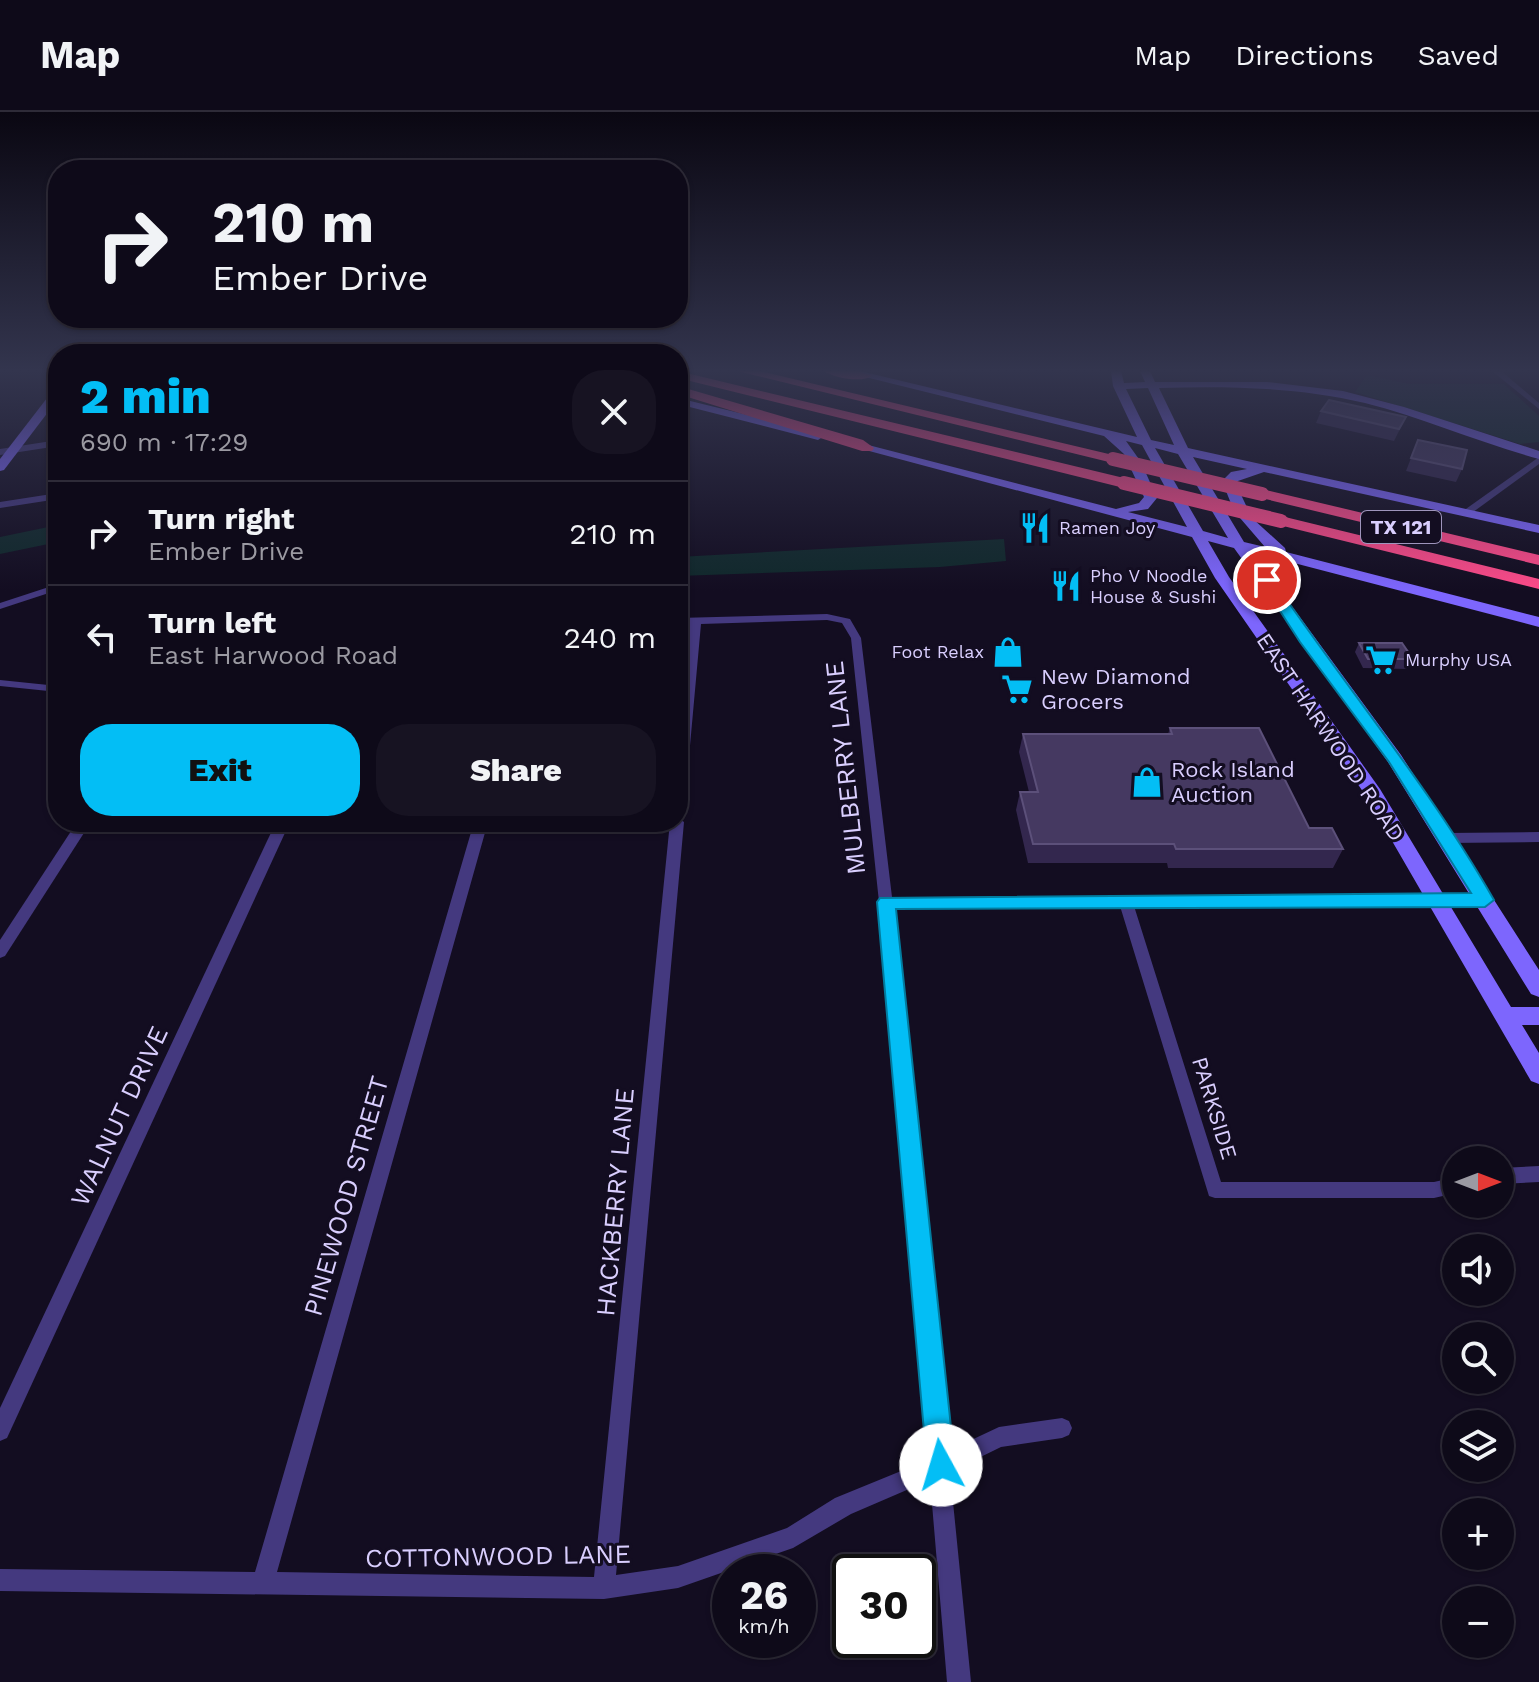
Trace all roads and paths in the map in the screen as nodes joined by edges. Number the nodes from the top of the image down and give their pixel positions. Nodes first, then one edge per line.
1 (19, 444) edge
2 (47, 444) edge
3 (852, 444) edge
4 (860, 444) edge
5 (966, 444) edge
6 (1051, 444) edge
7 (1121, 444) edge
8 (1147, 444) edge
9 (1155, 444) edge
10 (1180, 444) edge
11 (1195, 444) edge
12 (1499, 444) edge
13 (16, 448) junction
14 (867, 448) junction
15 (0, 450) edge
16 (1183, 451) junction
17 (1539, 457) edge
18 (0, 467) edge
19 (1263, 469) junction
20 (48, 498) edge
21 (0, 505) edge
22 (1106, 508) junction
23 (1466, 513) junction
24 (1539, 529) edge
25 (1198, 532) junction
26 (1238, 543) junction
27 (1298, 560) junction
28 (1539, 560) edge
29 (1222, 578) junction
30 (1267, 580) junction
31 (1539, 584) edge
32 (48, 590) edge
33 (0, 606) edge
34 (688, 620) edge
35 (696, 620) junction
36 (1539, 622) edge
37 (0, 683) edge
38 (48, 688) edge
39 (1349, 695) junction
40 (1314, 704) junction
41 (688, 705) edge
42 (78, 832) edge
43 (278, 832) edge
44 (478, 832) edge
45 (676, 832) edge
46 (1539, 837) edge
47 (1446, 838) junction
48 (1437, 900) junction
49 (1485, 900) junction
50 (1125, 901) junction
51 (886, 902) junction
52 (0, 952) edge
53 (1539, 988) edge
54 (1505, 1016) junction
55 (1539, 1016) edge
56 (1539, 1074) edge
57 (1539, 1174) edge
58 (1514, 1175) edge
59 (1442, 1188) edge
60 (1062, 1428) dead end
61 (0, 1431) edge
62 (941, 1465) junction
63 (0, 1580) edge
64 (262, 1585) junction
65 (604, 1588) junction
66 (959, 1682) edge

1 - 13 main road
2 - 13 street
3 - 14 main road
4 - 14 highway
5 - 31 highway, TX 121, bridge
6 - 28 highway, TX 121, bridge
7 - 22 main road
8 - 25 main road, EAST HARWOOD ROAD
9 - 16 main road
10 - 16 main road, EAST HARWOOD ROAD
11 - 19 main road
12 - 17 main road
13 - 15 street
13 - 18 main road
14 - 22 main road
16 - 19 main road
16 - 26 main road, EAST HARWOOD ROAD
17 - 23 street
19 - 23 main road
19 - 27 main road
20 - 21 street
22 - 25 main road
22 - 29 main road
23 - 24 main road
25 - 26 main road
25 - 29 main road, EAST HARWOOD ROAD
26 - 27 main road
26 - 30 main road, EAST HARWOOD ROAD
27 - 30 main road
27 - 36 main road
29 - 40 main road, EAST HARWOOD ROAD
30 - 39 main road, EAST HARWOOD ROAD
32 - 33 street
34 - 35 street
35 - 41 street
35 - 51 street, MULBERRY LANE
37 - 38 street
39 - 40 main road
39 - 47 main road, EAST HARWOOD ROAD
40 - 48 main road, EAST HARWOOD ROAD
42 - 52 street
43 - 61 street, WALNUT DRIVE
44 - 64 street, PINEWOOD STREET
45 - 65 street, HACKBERRY LANE
46 - 47 street
47 - 49 main road, EAST HARWOOD ROAD
48 - 49 street
48 - 50 street
48 - 54 main road, EAST HARWOOD ROAD
49 - 53 main road, EAST HARWOOD ROAD
50 - 51 street
50 - 59 street, PARKSIDE
51 - 62 street, MULBERRY LANE
54 - 55 main road
54 - 56 main road, EAST HARWOOD ROAD
57 - 58 street
60 - 62 street, COTTONWOOD LANE
62 - 65 street, COTTONWOOD LANE
62 - 66 street, MULBERRY LANE
63 - 64 street, COTTONWOOD LANE
64 - 65 street, COTTONWOOD LANE

